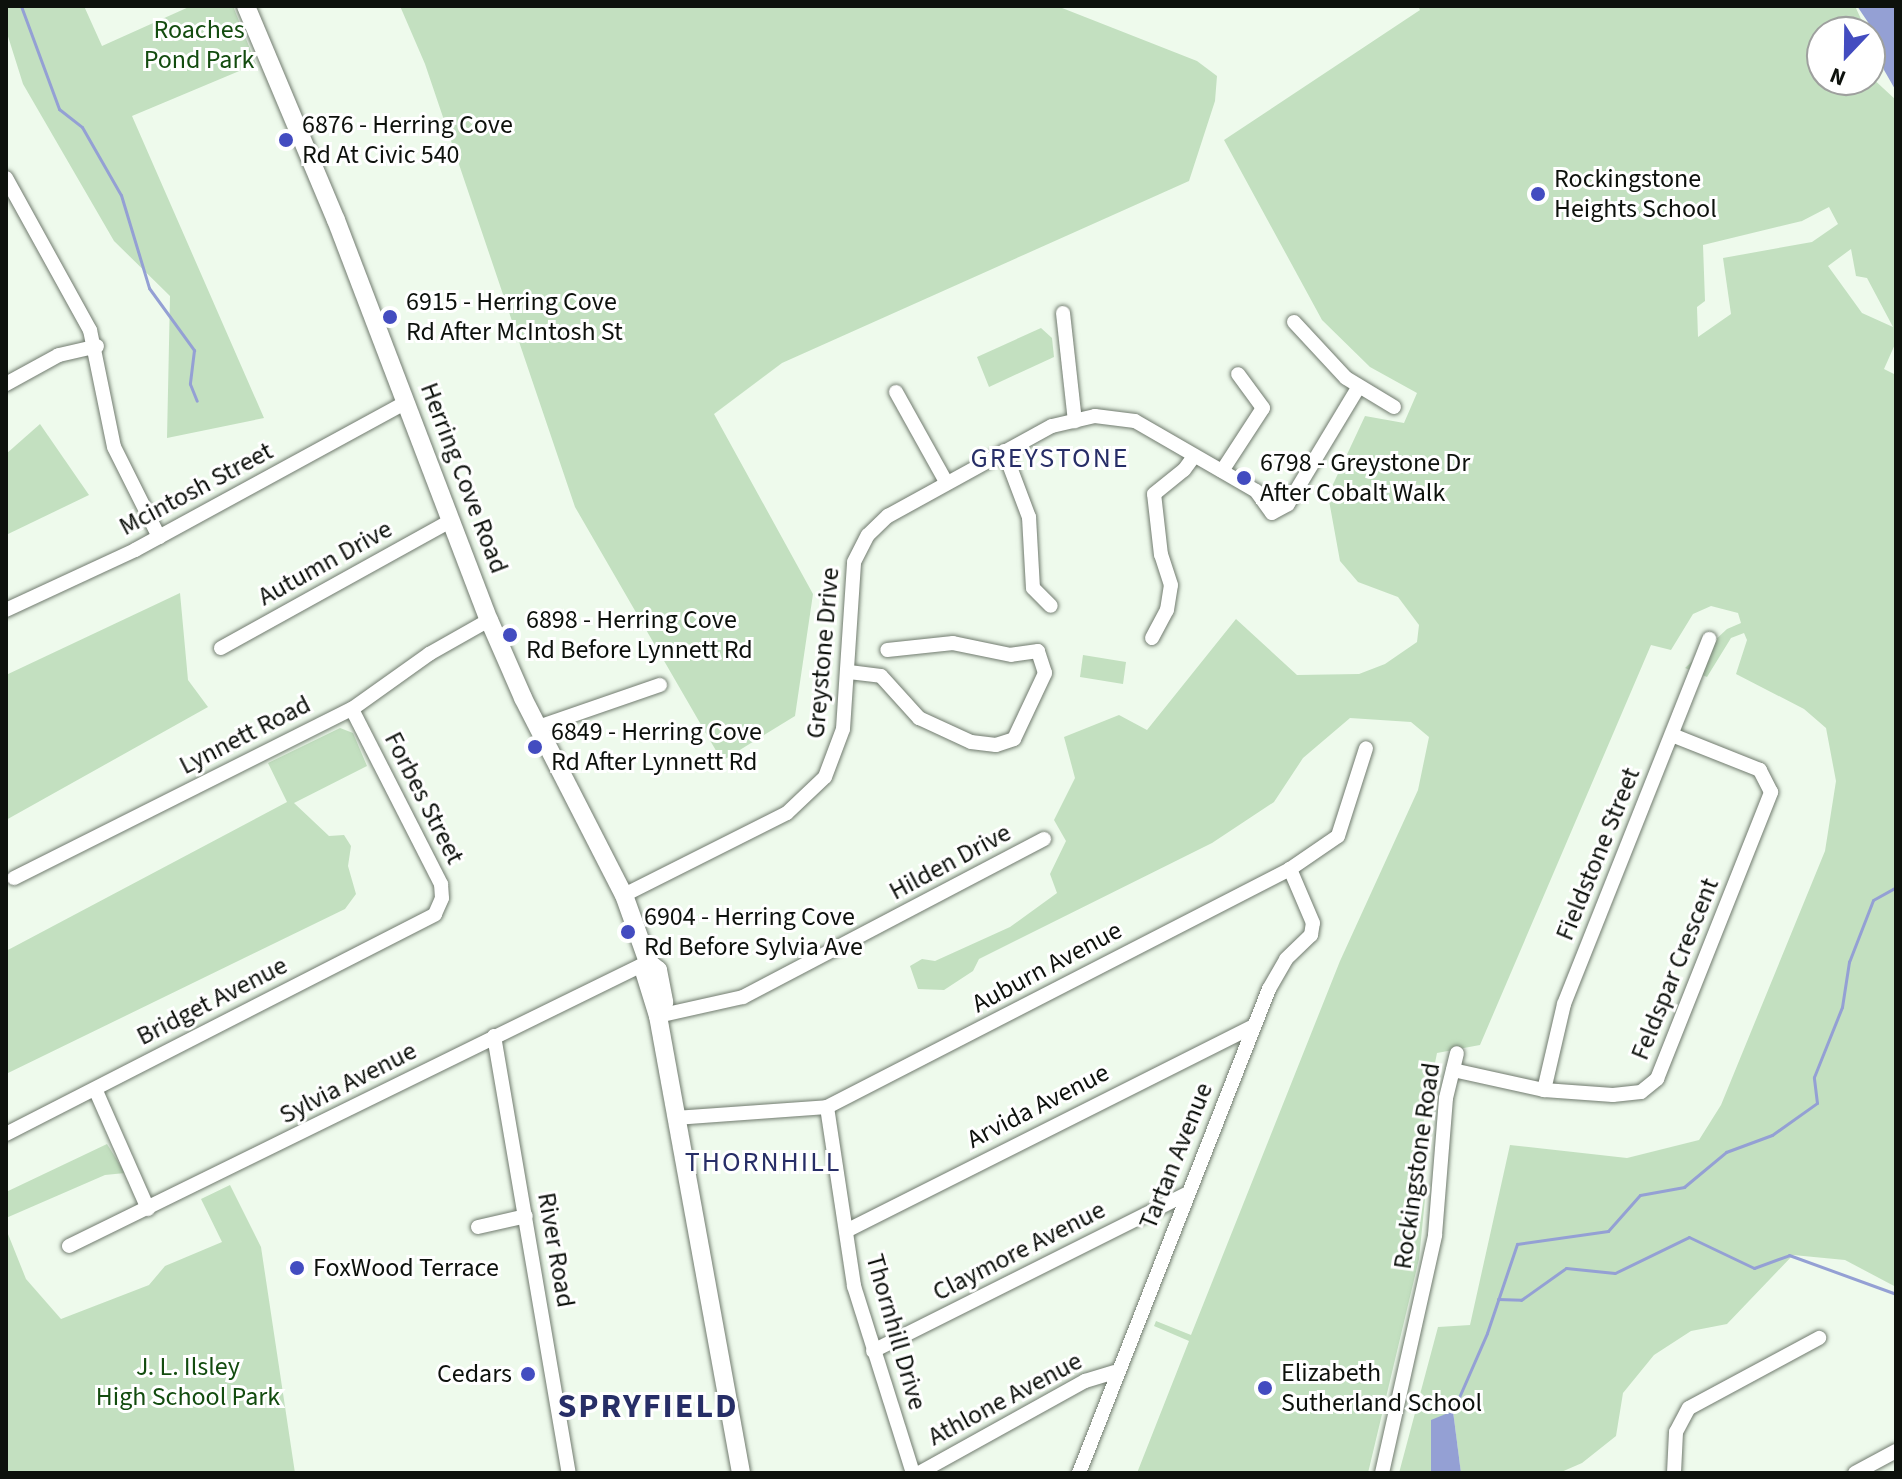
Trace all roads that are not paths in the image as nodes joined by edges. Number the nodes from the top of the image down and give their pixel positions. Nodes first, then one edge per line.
1 (246, 6) edge
2 (6, 178) edge
3 (1063, 313) dead end
4 (1294, 322) dead end
5 (97, 346) junction
6 (1238, 374) dead end
7 (6, 384) edge
8 (1358, 388) junction
9 (896, 392) dead end
10 (406, 402) junction
11 (1394, 407) dead end
12 (1075, 421) junction
13 (1004, 451) junction
14 (1194, 456) junction
15 (1222, 471) junction
16 (946, 482) junction
17 (452, 520) junction
18 (159, 537) junction
19 (1051, 606) dead end
20 (6, 610) edge
21 (489, 620) junction
22 (1152, 638) dead end
23 (1709, 639) dead end
24 (221, 648) dead end
25 (887, 650) dead end
26 (849, 672) junction
27 (660, 685) dead end
28 (352, 709) junction
29 (538, 727) junction
30 (1672, 735) junction
31 (1366, 748) dead end
32 (1044, 839) dead end
33 (1290, 869) junction
34 (14, 878) dead end
35 (624, 895) junction
36 (438, 910) joint
37 (648, 962) junction
38 (658, 1016) junction
39 (1254, 1026) junction
40 (494, 1036) junction
41 (1457, 1053) dead end
42 (1453, 1070) junction
43 (1544, 1090) junction
44 (96, 1091) junction
45 (827, 1107) junction
46 (675, 1118) junction
47 (6, 1134) edge
48 (1187, 1194) junction
49 (148, 1209) junction
50 (526, 1216) junction
51 (478, 1227) dead end
52 (846, 1231) junction
53 (69, 1246) dead end
54 (1819, 1338) dead end
55 (873, 1351) junction
56 (1115, 1372) junction
57 (1896, 1451) edge
58 (569, 1473) edge
59 (741, 1473) edge
60 (916, 1473) edge
61 (1079, 1473) edge
62 (1382, 1473) edge
63 (1674, 1473) edge
64 (1855, 1473) edge

1 - 10 main road, Herring Cove Road
2 - 5 street
3 - 12 street
4 - 8 street
5 - 7 street
5 - 18 street
6 - 15 street
8 - 11 street
8 - 15 street, Greystone Drive
9 - 16 street
10 - 17 main road, Herring Cove Road
10 - 18 street, Mcintosh Street
12 - 13 street, Greystone Drive
12 - 14 street, Greystone Drive
13 - 16 street, Greystone Drive
13 - 19 street
14 - 15 street, Greystone Drive
14 - 22 street
16 - 26 street, Greystone Drive
17 - 21 main road, Herring Cove Road
17 - 24 street, Autumn Drive
18 - 20 street, Mcintosh Street
21 - 28 street, Lynnett Road
21 - 29 main road, Herring Cove Road
23 - 30 street, Fieldstone Street
25 - 26 street
26 - 35 street, Greystone Drive
27 - 29 street
28 - 34 street, Lynnett Road
28 - 36 street, Forbes Street
29 - 35 main road, Herring Cove Road
30 - 43 street, Fieldstone Street
30 - 43 street, Feldspar Crescent
31 - 33 street, Auburn Avenue
32 - 38 street, Hilden Drive
33 - 39 street, Tartan Avenue
33 - 45 street, Auburn Avenue
35 - 37 main road, Herring Cove Road
36 - 44 street, Bridget Avenue
37 - 38 main road, Herring Cove Road
37 - 40 street, Sylvia Avenue
38 - 46 main road, Herring Cove Road
39 - 48 street, Tartan Avenue
39 - 52 street, Arvida Avenue
40 - 49 street, Sylvia Avenue
40 - 50 street, River Road
41 - 42 street, Rockingstone Road
42 - 43 street, Feldspar Crescent
42 - 62 street, Rockingstone Road
44 - 47 street, Bridget Avenue
44 - 49 street
45 - 46 street, Auburn Avenue
45 - 52 street, Thornhill Drive
46 - 59 main road, Herring Cove Road
48 - 55 street, Claymore Avenue
48 - 56 street, Tartan Avenue
49 - 53 street, Sylvia Avenue
50 - 51 street
50 - 58 street, River Road
52 - 55 street, Thornhill Drive
54 - 63 street
55 - 60 street, Thornhill Drive
56 - 60 street, Athlone Avenue
56 - 61 street, Tartan Avenue
57 - 64 street

